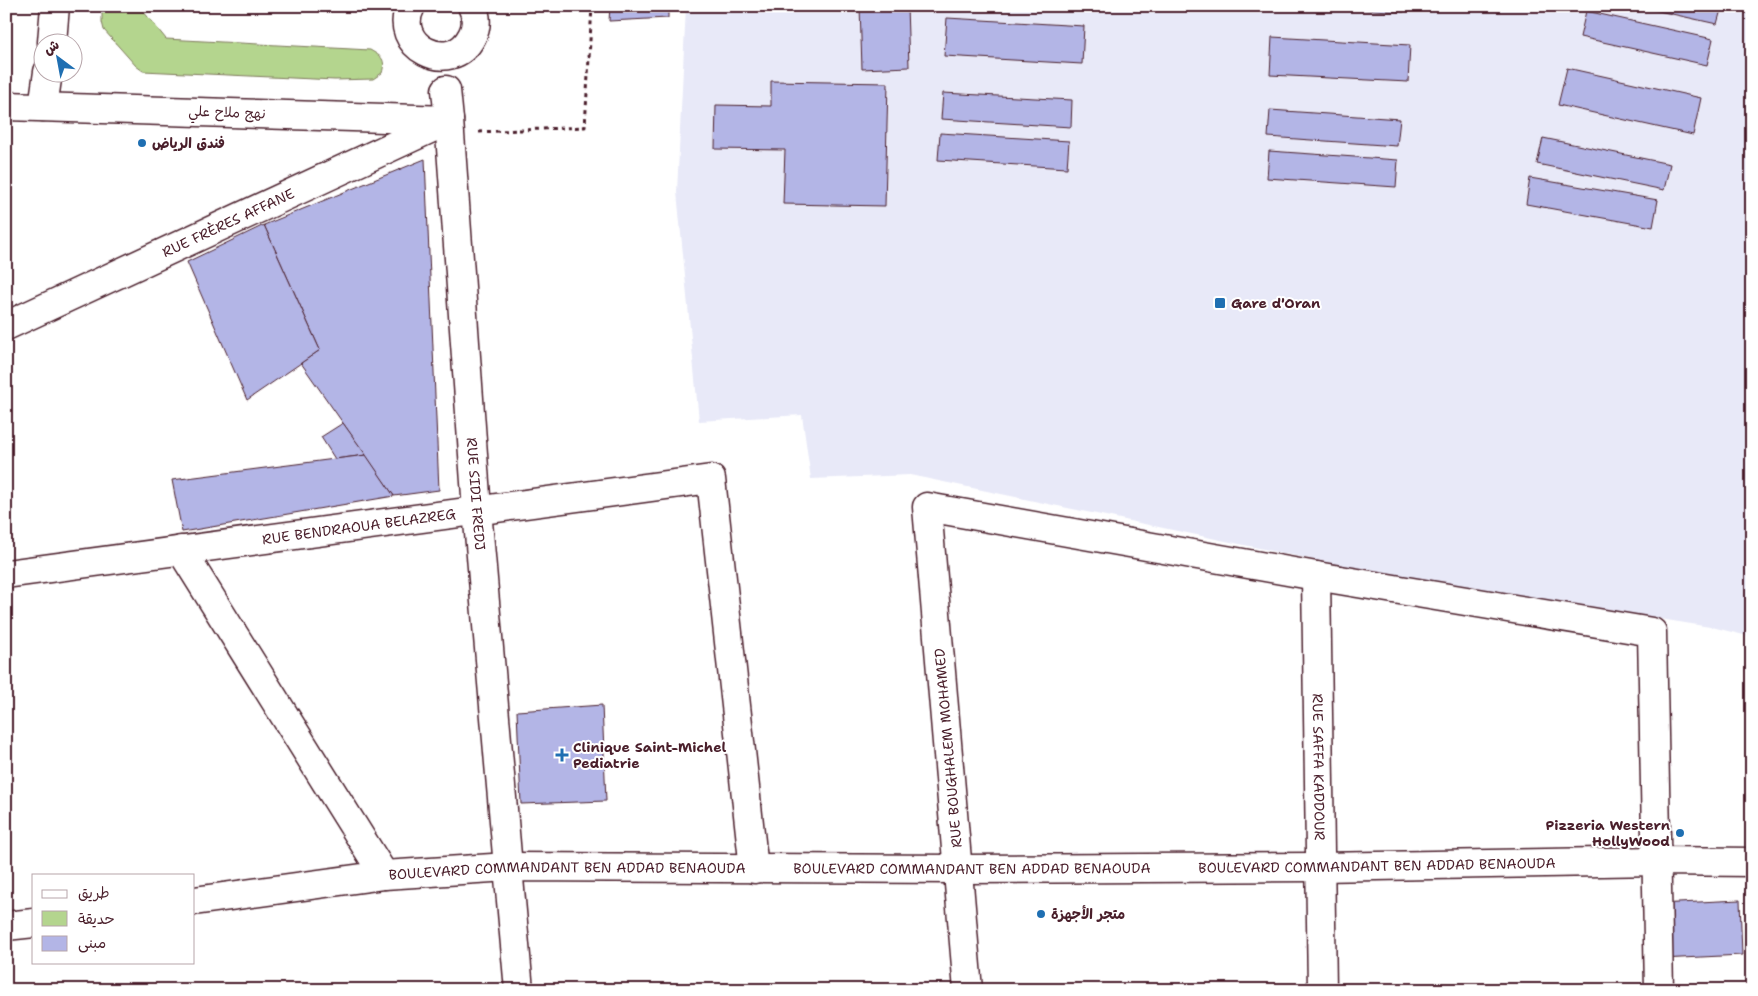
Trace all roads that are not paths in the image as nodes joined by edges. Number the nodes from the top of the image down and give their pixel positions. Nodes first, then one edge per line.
1 (55, 6) edge
2 (390, 6) edge
3 (472, 6) edge
4 (410, 19) edge
5 (53, 32) edge
6 (443, 53) junction
7 (47, 82) edge
8 (6, 106) edge
9 (43, 107) junction
10 (449, 120) junction
11 (6, 326) edge
12 (477, 510) junction
13 (181, 550) junction
14 (6, 574) edge
15 (1316, 576) junction
16 (1656, 861) junction
17 (1752, 862) edge
18 (1320, 867) junction
19 (508, 868) junction
20 (754, 868) junction
21 (958, 870) junction
22 (384, 875) junction
23 (195, 901) edge
24 (32, 923) edge
25 (6, 926) edge
26 (519, 990) edge
27 (968, 990) edge
28 (1322, 990) edge
29 (1659, 990) edge

1 - 5 street
2 - 4 street
3 - 6 street
4 - 6 street
6 - 10 street, RUE SIDI FREDJ
7 - 9 street
8 - 9 street, نهج ملاح علي
9 - 10 street, نهج ملاح علي
10 - 11 street, RUE FRÈRES AFFANE
10 - 12 street, RUE SIDI FREDJ
12 - 13 street, RUE BENDRAOUA BELAZREG
12 - 19 street, RUE SIDI FREDJ
12 - 20 street, RUE BENDRAOUA BELAZREG
13 - 14 street, RUE BENDRAOUA BELAZREG
13 - 22 street
15 - 16 street
15 - 18 street, RUE SAFFA KADDOUR
15 - 21 street, RUE BOUGHALEM MOHAMED
16 - 17 street, BOULEVARD COMMANDANT BEN ADDAD BENAOUDA
16 - 18 street, BOULEVARD COMMANDANT BEN ADDAD BENAOUDA
16 - 29 street
18 - 21 street, BOULEVARD COMMANDANT BEN ADDAD BENAOUDA
18 - 28 street, RUE SAFFA KADDOUR
19 - 20 street, BOULEVARD COMMANDANT BEN ADDAD BENAOUDA
19 - 22 street, BOULEVARD COMMANDANT BEN ADDAD BENAOUDA
19 - 26 street, RUE SIDI FREDJ
20 - 21 street, BOULEVARD COMMANDANT BEN ADDAD BENAOUDA
21 - 27 street, RUE BOUGHALEM MOHAMED
22 - 23 street, BOULEVARD COMMANDANT BEN ADDAD BENAOUDA
24 - 25 street

